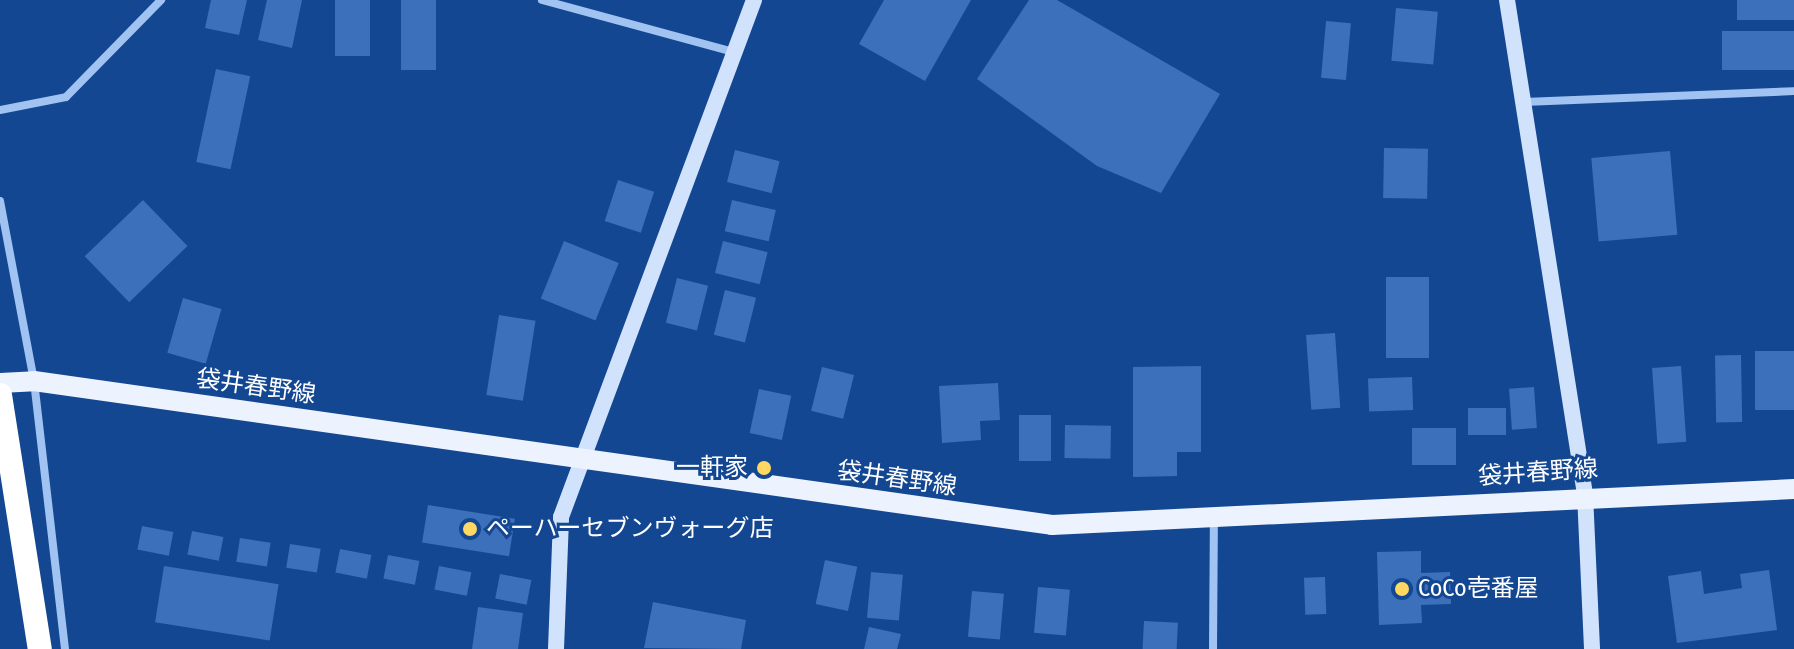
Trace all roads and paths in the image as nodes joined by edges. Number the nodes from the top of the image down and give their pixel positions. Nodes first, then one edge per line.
1 (161, 0) edge
2 (542, 0) edge
3 (754, 0) edge
4 (1507, 0) edge
5 (734, 52) junction
6 (1794, 91) edge
7 (1523, 102) junction
8 (0, 110) edge
9 (0, 201) edge
10 (34, 381) junction
11 (0, 383) edge
12 (0, 395) edge
13 (578, 461) junction
14 (1794, 489) edge
15 (1585, 494) junction
16 (1214, 520) junction
17 (40, 649) edge
18 (65, 649) edge
19 (556, 649) edge
20 (1213, 649) edge
21 (1592, 649) edge

1 - 8 street
2 - 5 street
3 - 5 street
4 - 7 street
5 - 13 street
6 - 7 street
7 - 15 street
9 - 10 street
10 - 11 main road, 袋井春野線
10 - 13 main road, 袋井春野線
10 - 18 street
12 - 17 highway
13 - 16 main road, 袋井春野線
13 - 19 street
14 - 15 main road, 袋井春野線
15 - 16 main road, 袋井春野線
15 - 21 street
16 - 20 street

